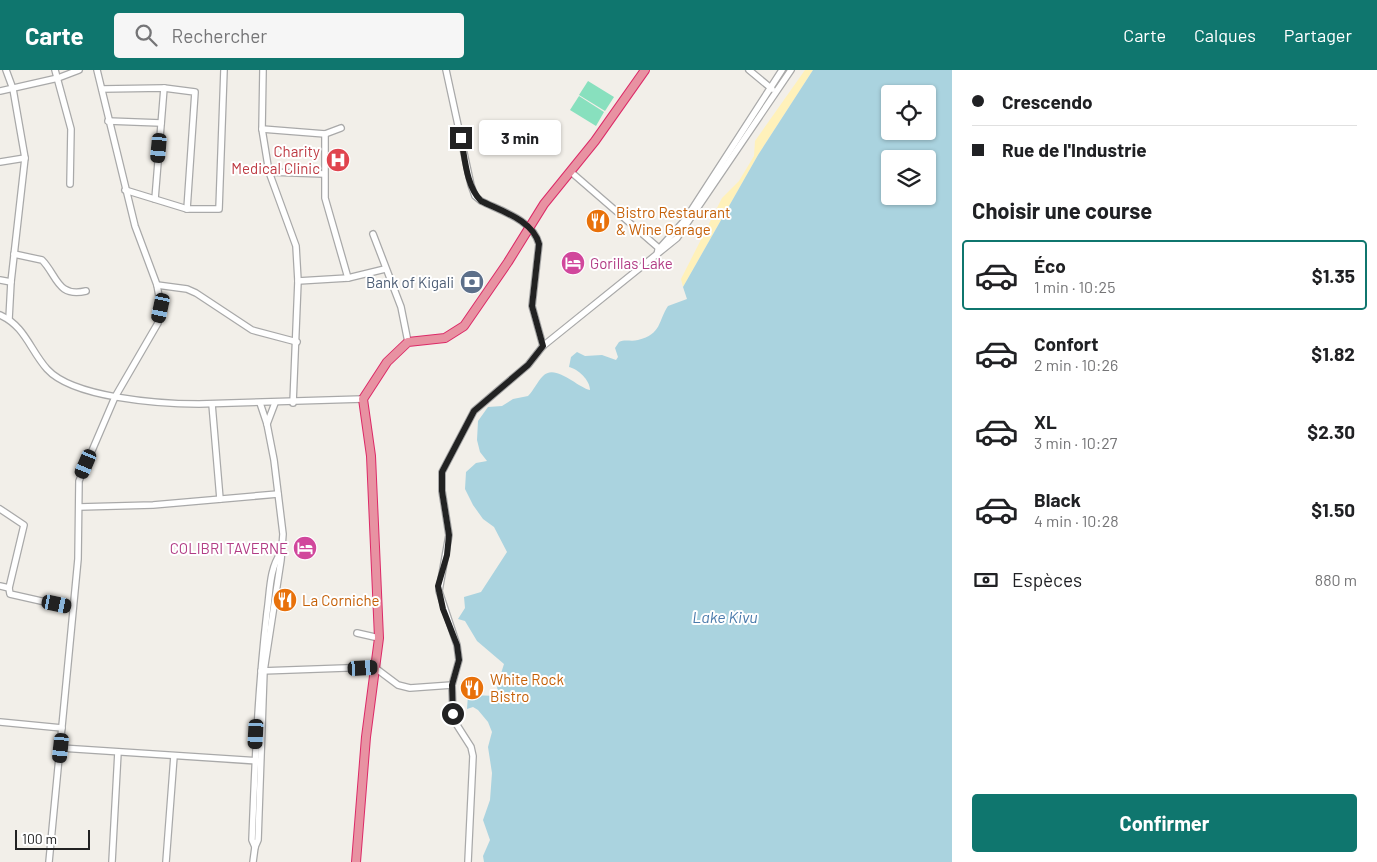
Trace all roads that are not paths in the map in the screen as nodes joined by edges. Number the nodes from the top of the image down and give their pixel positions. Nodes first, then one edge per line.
1 (6, 70) edge
2 (55, 70) edge
3 (79, 70) edge
4 (97, 70) edge
5 (224, 70) edge
6 (263, 70) edge
7 (446, 70) edge
8 (645, 70) edge
9 (748, 70) edge
10 (782, 70) edge
11 (791, 70) edge
12 (58, 78) junction
13 (164, 88) junction
14 (13, 89) junction
15 (102, 89) junction
16 (773, 90) junction
17 (0, 92) edge
18 (108, 121) junction
19 (161, 123) junction
20 (341, 128) dead end
21 (262, 129) junction
22 (325, 134) junction
23 (24, 158) junction
24 (0, 162) edge
25 (269, 172) junction
26 (570, 172) junction
27 (324, 174) junction
28 (70, 184) dead end
29 (125, 190) junction
30 (155, 199) junction
31 (187, 209) junction
32 (529, 226) junction
33 (373, 234) dead end
34 (660, 251) junction
35 (14, 254) junction
36 (385, 269) junction
37 (348, 278) junction
38 (0, 280) edge
39 (298, 281) junction
40 (11, 282) junction
41 (157, 285) junction
42 (86, 291) dead end
43 (0, 315) edge
44 (9, 319) junction
45 (297, 342) junction
46 (408, 342) junction
47 (543, 346) junction
48 (115, 397) junction
49 (363, 399) junction
50 (260, 403) junction
51 (275, 403) junction
52 (293, 403) junction
53 (212, 404) junction
54 (267, 424) junction
55 (278, 494) junction
56 (220, 499) junction
57 (79, 507) junction
58 (0, 509) edge
59 (0, 586) edge
60 (9, 588) junction
61 (72, 608) junction
62 (357, 633) dead end
63 (378, 638) junction
64 (374, 667) junction
65 (262, 671) junction
66 (452, 685) junction
67 (0, 722) edge
68 (62, 728) junction
69 (61, 748) junction
70 (118, 752) junction
71 (174, 756) junction
72 (257, 761) junction
73 (49, 862) edge
74 (112, 862) edge
75 (166, 862) edge
76 (253, 862) edge
77 (356, 862) edge
78 (468, 862) edge

1 - 14 street
2 - 12 street
3 - 12 street
4 - 15 street
5 - 31 street
6 - 21 street
7 - 32 street
8 - 26 highway
9 - 16 street
10 - 16 street
11 - 16 street
12 - 14 street
12 - 28 street
13 - 15 street
13 - 19 street
13 - 31 street
14 - 17 street
14 - 23 street
15 - 18 street
16 - 34 street
18 - 19 street
18 - 29 street
19 - 30 street
20 - 22 street
21 - 22 street
21 - 25 street
22 - 27 street
23 - 24 street
23 - 35 street
25 - 27 street
25 - 39 street
26 - 32 highway
26 - 34 street
27 - 37 street
29 - 30 street
29 - 41 street
30 - 31 street
32 - 46 highway
32 - 47 street
33 - 36 street
34 - 47 street
35 - 40 street
35 - 42 street
36 - 37 street
36 - 46 street
37 - 39 street
38 - 40 street
39 - 45 street
40 - 44 street
41 - 45 street
41 - 48 street
43 - 44 street
44 - 48 street
45 - 52 street
46 - 49 highway
47 - 66 street
48 - 53 street
48 - 57 street
49 - 52 street
49 - 63 highway
50 - 51 street
50 - 53 street
50 - 54 street
51 - 52 street
51 - 54 street
53 - 56 street
54 - 55 street
55 - 56 street
55 - 65 street
56 - 57 street
57 - 61 street
58 - 60 street
59 - 60 street
60 - 61 street
61 - 68 street
62 - 63 street
63 - 64 highway
64 - 65 street
64 - 66 street
64 - 77 highway
65 - 72 street
66 - 78 street
67 - 68 street
68 - 69 street
69 - 70 street
69 - 73 street
70 - 71 street
70 - 74 street
71 - 72 street
71 - 75 street
72 - 76 street

